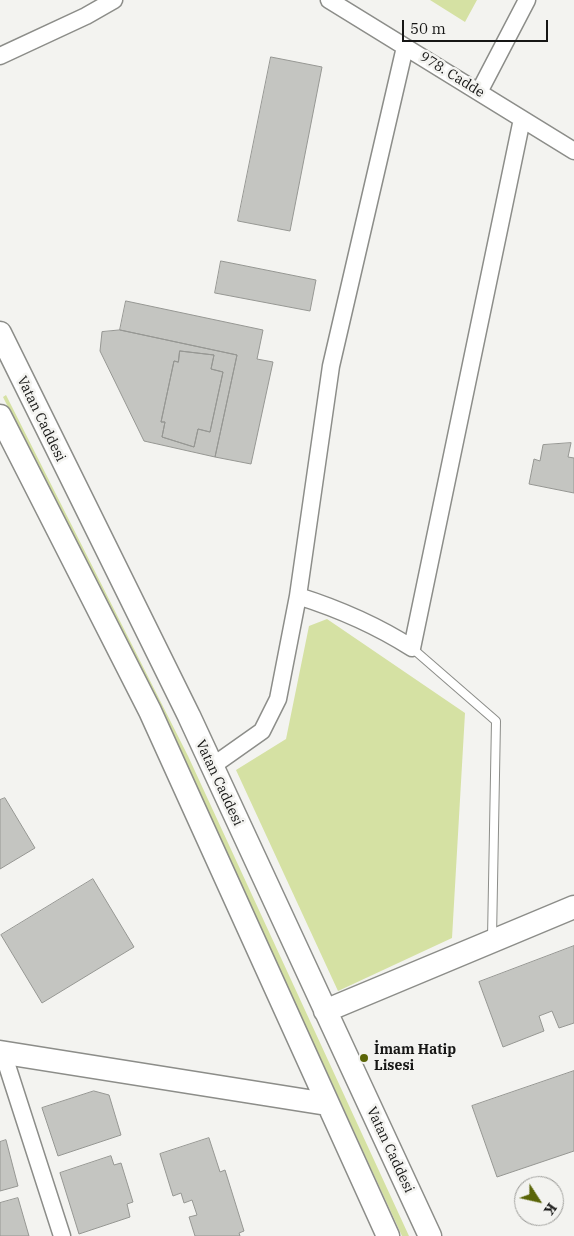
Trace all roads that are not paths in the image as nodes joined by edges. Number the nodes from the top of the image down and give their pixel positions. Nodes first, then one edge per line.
1 (114, 0) edge
2 (329, 0) edge
3 (527, 0) edge
4 (405, 47) junction
5 (0, 56) edge
6 (479, 92) junction
7 (522, 118) junction
8 (574, 151) edge
9 (0, 333) edge
10 (9, 377) edge
11 (0, 416) edge
12 (298, 596) junction
13 (412, 648) junction
14 (211, 767) junction
15 (574, 907) edge
16 (492, 942) junction
17 (325, 1011) junction
18 (1, 1053) edge
19 (327, 1104) junction
20 (386, 1235) edge
21 (62, 1236) edge
22 (430, 1236) edge

1 - 5 street
2 - 4 street, 978. Cadde
3 - 6 street
4 - 6 street, 978. Cadde
4 - 12 street
6 - 7 street, 978. Cadde
7 - 8 street, 978. Cadde
7 - 13 street
9 - 10 main road, Vatan Caddesi
10 - 14 main road, Vatan Caddesi
11 - 19 main road
12 - 13 street
12 - 14 street
13 - 16 lane
14 - 17 main road, Vatan Caddesi
15 - 16 main road
16 - 17 main road
17 - 22 main road, Vatan Caddesi
18 - 19 main road
18 - 21 street
19 - 20 main road

